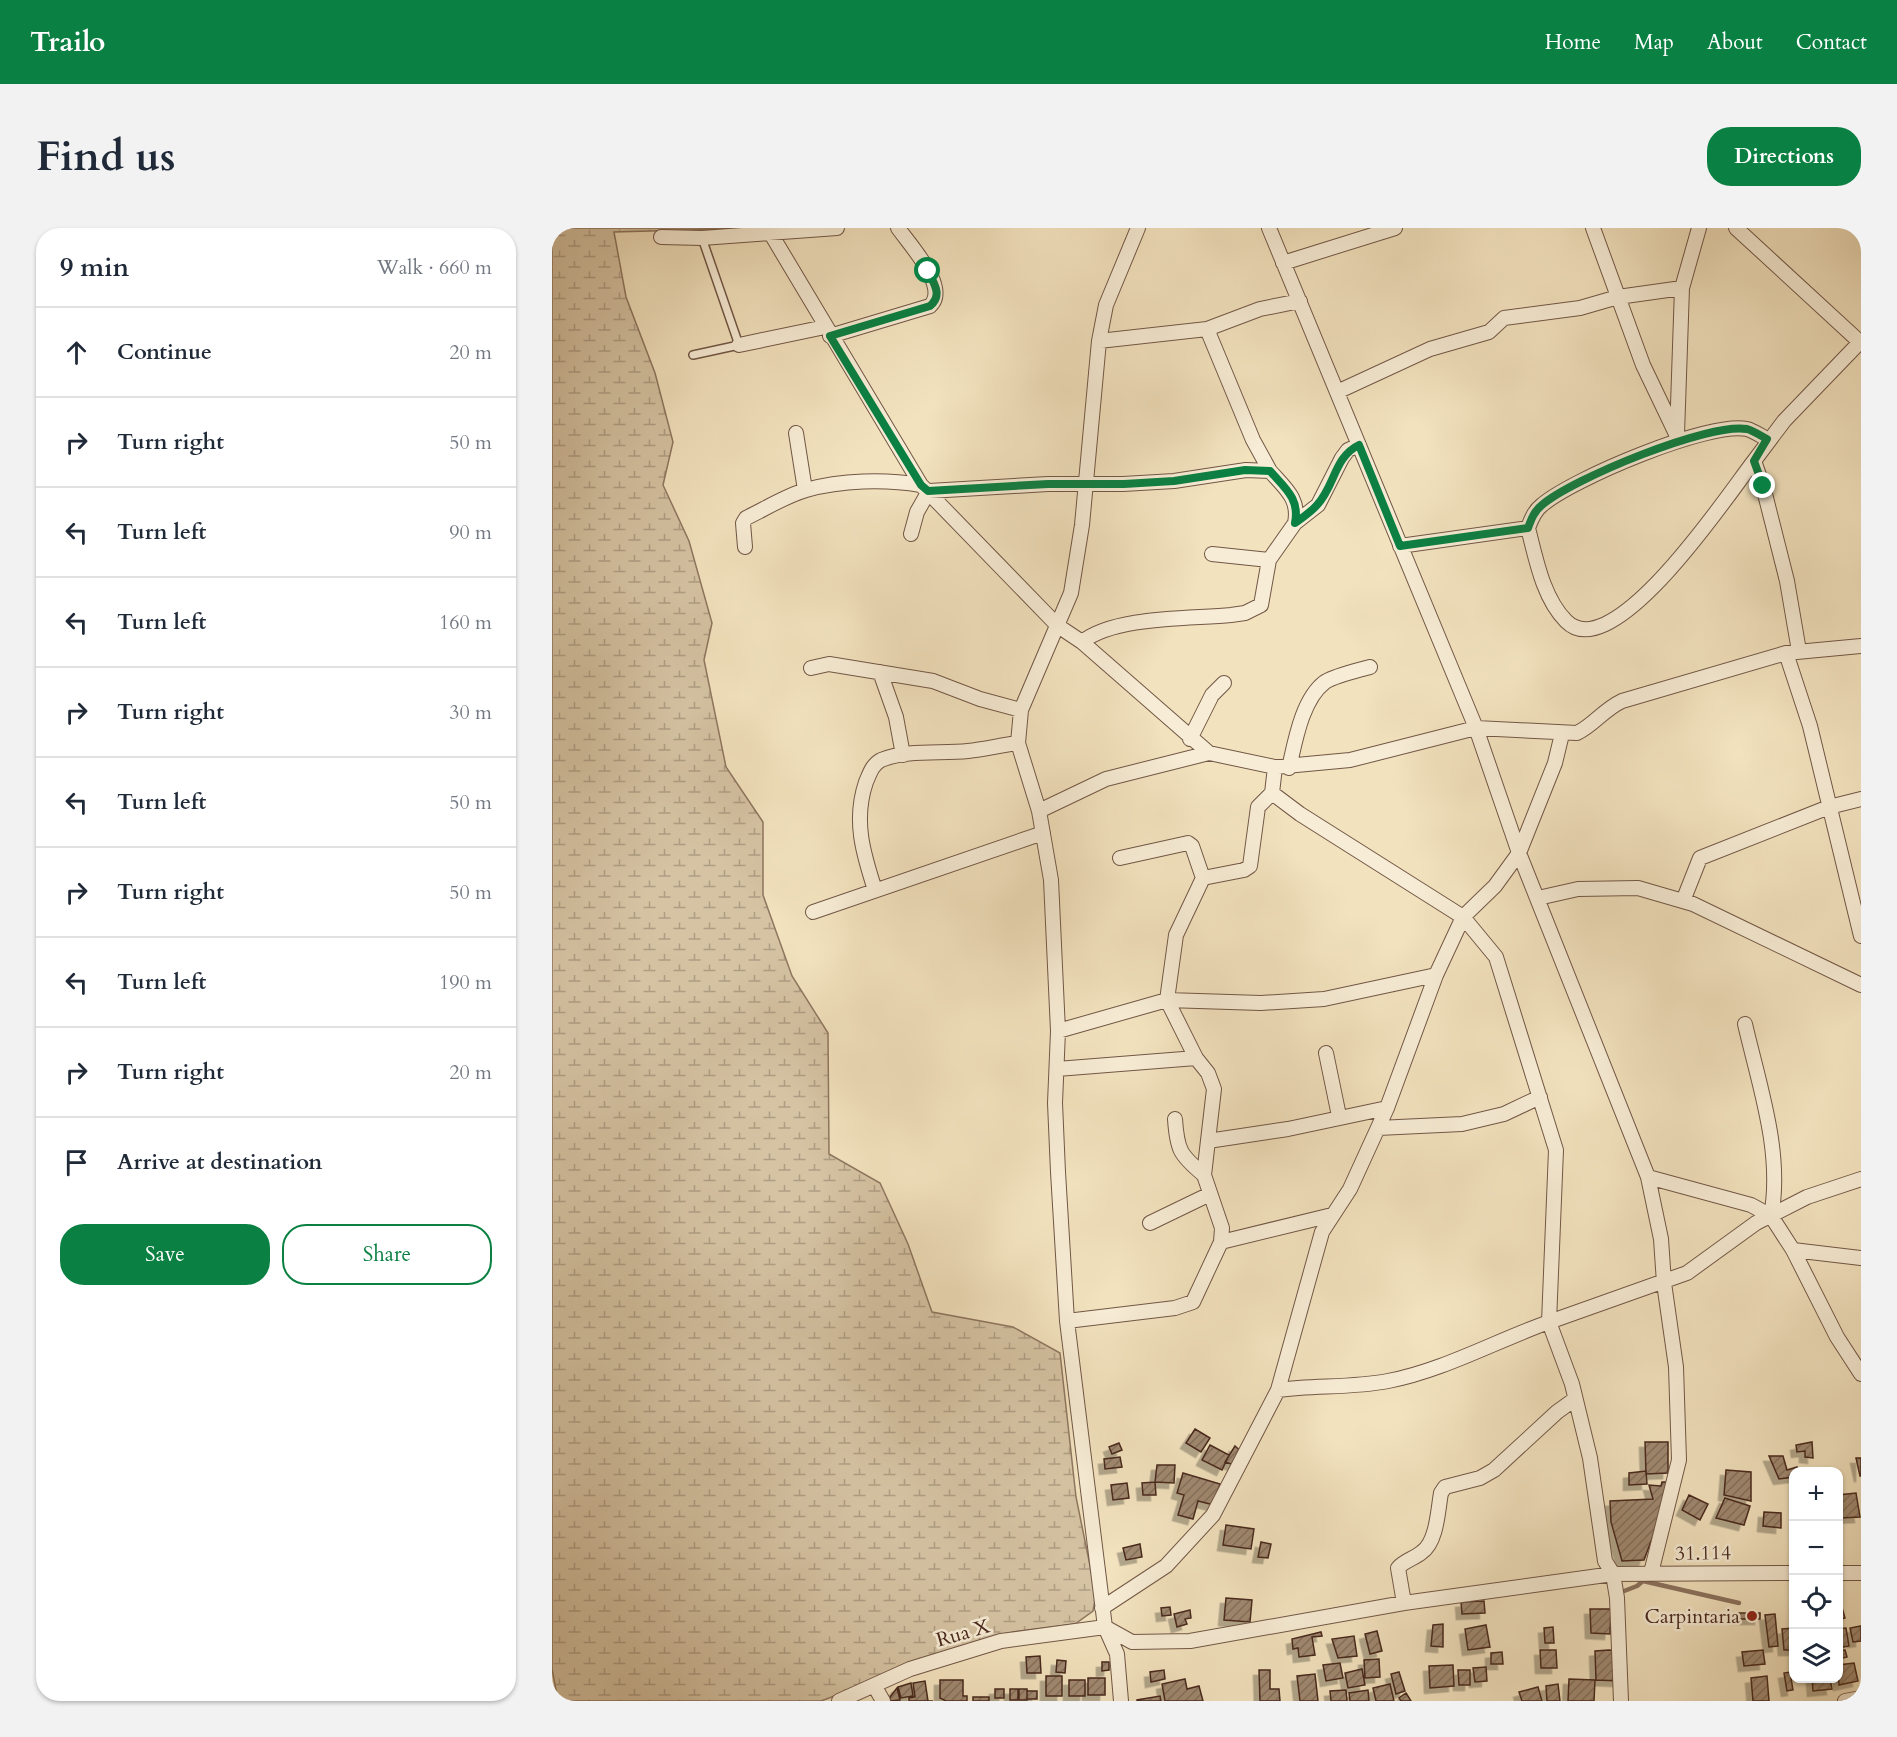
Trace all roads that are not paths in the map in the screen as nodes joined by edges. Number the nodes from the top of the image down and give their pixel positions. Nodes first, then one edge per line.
1 (837, 228) edge
2 (898, 228) edge
3 (1138, 228) edge
4 (1269, 228) edge
5 (1395, 228) edge
6 (1593, 228) edge
7 (1699, 228) edge
8 (1736, 228) edge
9 (771, 234) junction
10 (661, 237) dead end
11 (702, 238) junction
12 (1283, 263) junction
13 (1682, 288) junction
14 (1618, 297) junction
15 (1300, 301) junction
16 (1207, 329) junction
17 (828, 331) junction
18 (1099, 341) junction
19 (1860, 342) edge
20 (739, 345) junction
21 (693, 355) dead end
22 (1337, 392) junction
23 (796, 433) dead end
24 (1677, 439) junction
25 (1767, 439) junction
26 (1359, 445) junction
27 (1754, 461) junction
28 (1270, 471) junction
29 (1084, 484) junction
30 (925, 488) junction
31 (805, 490) junction
32 (1295, 523) junction
33 (1528, 528) junction
34 (911, 534) dead end
35 (1400, 546) junction
36 (745, 548) dead end
37 (1212, 554) dead end
38 (1269, 560) junction
39 (1058, 626) junction
40 (1082, 642) junction
41 (1861, 646) edge
42 (1792, 652) junction
43 (1370, 667) dead end
44 (811, 668) dead end
45 (880, 672) junction
46 (1224, 683) dead end
47 (1021, 710) junction
48 (1476, 728) junction
49 (1562, 734) junction
50 (1190, 739) junction
51 (1018, 743) junction
52 (1209, 753) junction
53 (903, 755) junction
54 (1275, 767) junction
55 (1289, 768) junction
56 (1272, 793) junction
57 (1861, 799) edge
58 (1829, 807) junction
59 (1039, 811) junction
60 (1043, 833) junction
61 (1520, 852) junction
62 (1120, 858) dead end
63 (1203, 878) junction
64 (875, 890) junction
65 (1538, 898) junction
66 (1683, 901) junction
67 (813, 912) dead end
68 (1859, 914) edge
69 (1463, 917) junction
70 (1861, 936) edge
71 (1436, 975) junction
72 (1861, 985) edge
73 (1167, 1000) junction
74 (1745, 1024) dead end
75 (1059, 1031) junction
76 (1326, 1053) dead end
77 (1196, 1058) junction
78 (1057, 1069) junction
79 (1540, 1097) junction
80 (1387, 1108) junction
81 (1339, 1116) junction
82 (1175, 1119) dead end
83 (1378, 1128) junction
84 (1208, 1141) junction
85 (1204, 1175) junction
86 (1648, 1177) junction
87 (1861, 1179) edge
88 (1210, 1194) junction
89 (1332, 1215) junction
90 (1771, 1216) junction
91 (1150, 1223) dead end
92 (1221, 1242) junction
93 (1793, 1250) junction
94 (1861, 1258) edge
95 (1664, 1282) junction
96 (1067, 1321) junction
97 (1549, 1323) junction
98 (1861, 1374) edge
99 (1278, 1390) junction
100 (1575, 1399) junction
101 (1651, 1573) junction
102 (1789, 1573) edge
103 (1843, 1573) edge
104 (1613, 1574) junction
105 (1861, 1574) edge
106 (1404, 1603) junction
107 (1102, 1608) junction
108 (1105, 1627) junction
109 (875, 1687) junction
110 (1861, 1698) edge
111 (839, 1701) edge
112 (883, 1701) edge
113 (1120, 1701) edge
114 (1621, 1701) edge
115 (1845, 1701) edge

1 - 9 street
2 - 17 street
3 - 18 street
4 - 12 street
5 - 12 street
6 - 14 street
7 - 13 street
8 - 19 street
9 - 11 street
9 - 17 street
10 - 11 street
11 - 20 lane
12 - 15 street
13 - 14 street
13 - 24 street
14 - 22 street
14 - 24 street
15 - 16 street
15 - 22 street
16 - 18 street
16 - 28 street
17 - 20 street
17 - 30 street
18 - 29 street
19 - 25 street
20 - 21 lane
22 - 26 street
23 - 31 street
24 - 25 street
24 - 33 street
25 - 27 street
26 - 32 street
26 - 35 street
27 - 33 street
27 - 42 street
28 - 29 street
28 - 32 street
29 - 30 street
29 - 39 street
30 - 31 street
30 - 34 street
30 - 39 street
31 - 36 street
32 - 38 street
33 - 35 street
35 - 48 street
37 - 38 street
38 - 40 street
39 - 40 street
39 - 47 street
40 - 50 street
41 - 42 street
42 - 49 street
42 - 58 street
43 - 55 street
44 - 45 street
45 - 47 street
45 - 53 street
46 - 50 street
47 - 51 street
48 - 49 street
48 - 55 street
48 - 61 street
49 - 61 street
50 - 52 street
51 - 53 street
51 - 59 street
52 - 54 street
52 - 59 street
53 - 64 street
54 - 55 street
54 - 56 street
56 - 63 street
56 - 69 street
57 - 58 street
58 - 66 street
58 - 68 street
59 - 60 street
60 - 64 street
60 - 75 street
61 - 65 street
61 - 69 street
62 - 63 street
63 - 73 street
64 - 67 street
65 - 66 street
65 - 86 street
66 - 72 street
68 - 70 street
69 - 71 street
69 - 79 street
71 - 73 street
71 - 80 street
73 - 75 street
73 - 77 street
74 - 90 street
75 - 78 street
76 - 81 street
77 - 78 street
77 - 84 street
78 - 96 street
79 - 83 street
79 - 97 street
80 - 81 street
80 - 83 street
81 - 84 street
82 - 85 street
83 - 89 street
84 - 85 street
85 - 88 street
86 - 90 street
86 - 95 street
87 - 90 street
88 - 91 street
88 - 92 street
89 - 92 street
89 - 99 street
90 - 93 street
90 - 95 street
92 - 96 street
93 - 94 street
93 - 98 street
95 - 97 street
95 - 101 street
96 - 107 street
97 - 99 street
97 - 100 street
99 - 107 street
100 - 104 street
100 - 106 street
101 - 102 street, 31.114
101 - 104 street, 31.114
103 - 105 street
104 - 106 street, 31.114
104 - 114 street
106 - 108 street, 31.114
107 - 108 street
108 - 109 street, Rua X
108 - 113 street
109 - 111 street, Rua X
109 - 112 street
110 - 115 street

